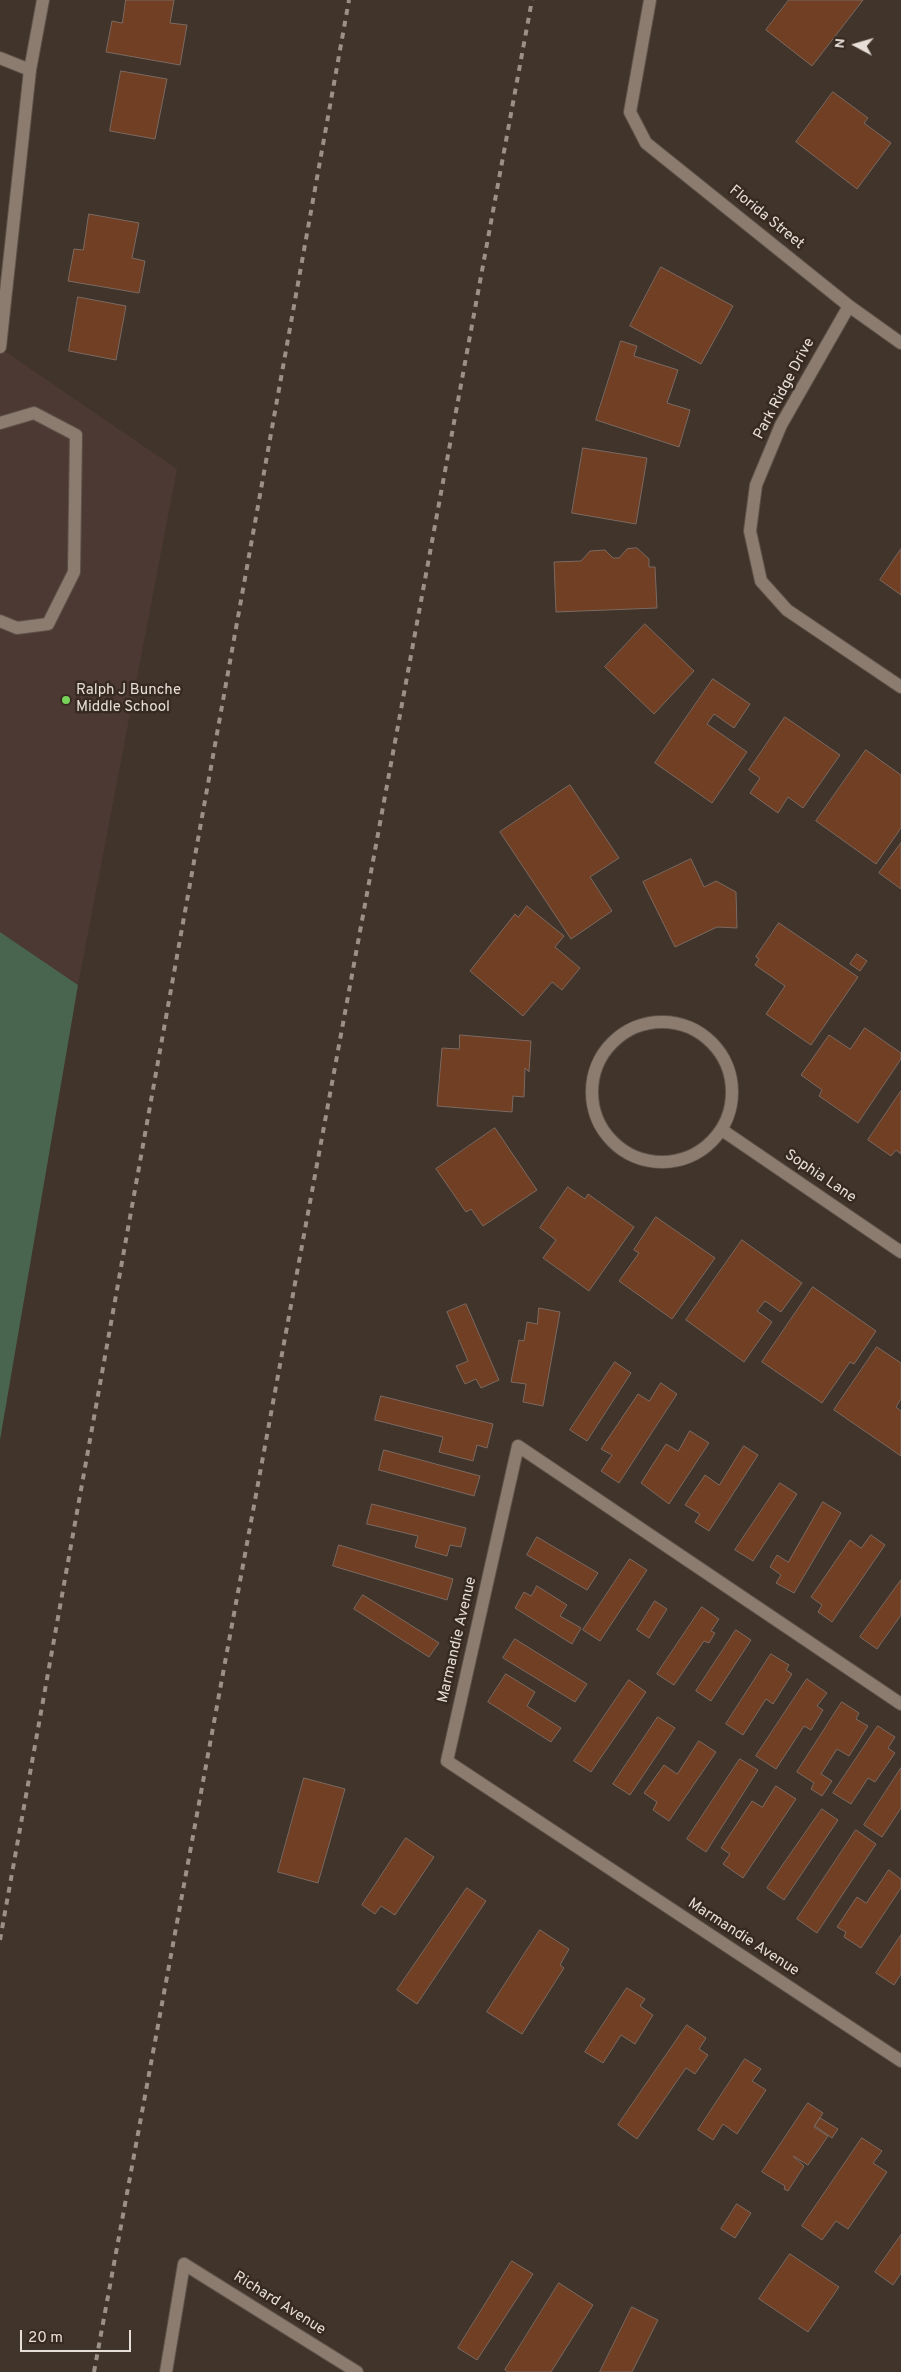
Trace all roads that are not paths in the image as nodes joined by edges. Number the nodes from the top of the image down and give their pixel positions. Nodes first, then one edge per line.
1 (43, 0) edge
2 (650, 0) edge
3 (0, 58) edge
4 (30, 70) junction
5 (849, 306) junction
6 (901, 343) edge
7 (0, 347) edge
8 (0, 423) edge
9 (0, 621) edge
10 (901, 687) edge
11 (722, 1130) junction
12 (901, 1252) edge
13 (901, 1704) edge
14 (901, 2061) edge
15 (166, 2372) edge
16 (357, 2372) edge

1 - 4 street
2 - 5 street, Florida Street
3 - 4 street
4 - 7 street
5 - 6 street, Florida Street
5 - 10 street, Park Ridge Drive
8 - 9 street
11 - 11 street
11 - 12 street, Sophia Lane
13 - 14 street, Marmandie Avenue
15 - 16 street, Richard Avenue

